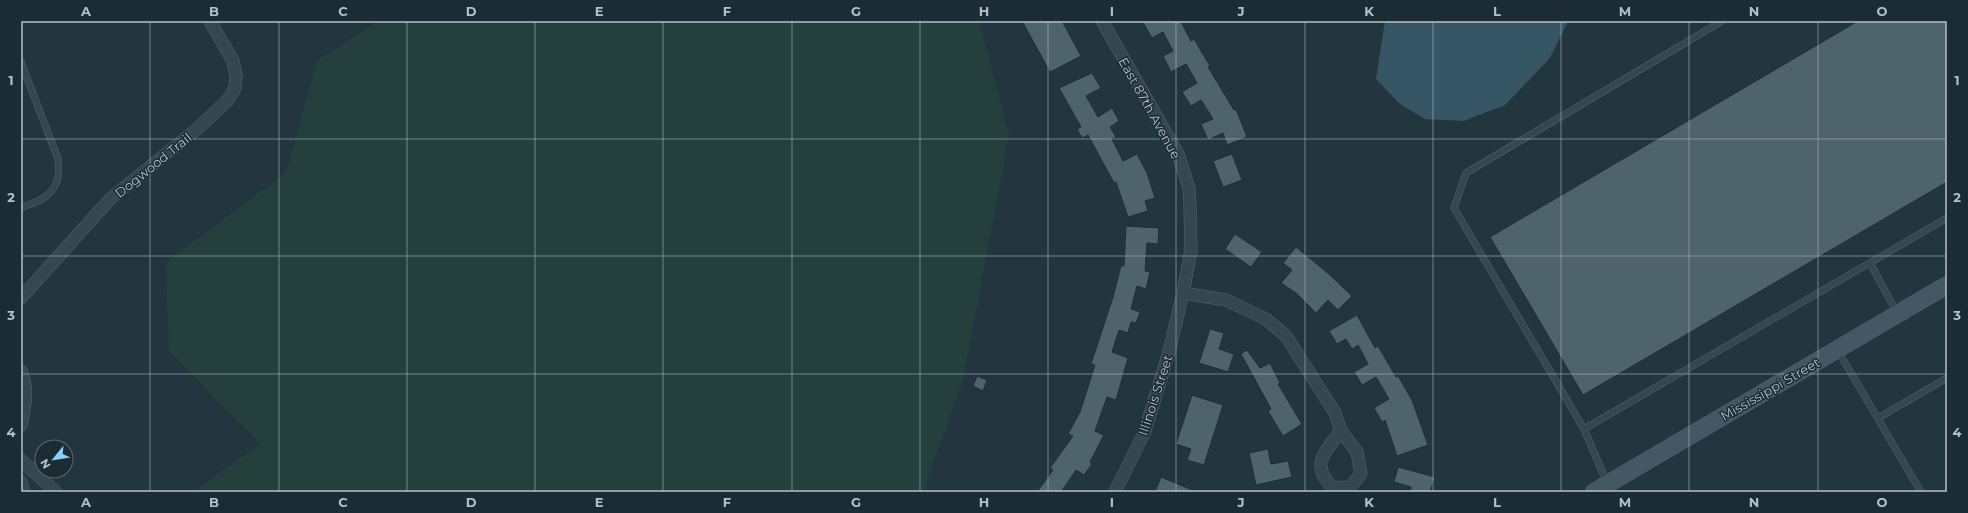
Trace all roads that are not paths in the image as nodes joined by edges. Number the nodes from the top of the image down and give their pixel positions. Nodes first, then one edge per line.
1 (210, 21) edge
2 (1102, 21) edge
3 (1722, 21) edge
4 (21, 62) edge
5 (21, 207) edge
6 (1947, 218) edge
7 (1870, 263) junction
8 (1947, 285) edge
9 (1183, 293) junction
10 (21, 298) edge
11 (1898, 314) junction
12 (1837, 350) junction
13 (21, 371) edge
14 (1947, 378) edge
15 (1878, 418) junction
16 (21, 425) edge
17 (1584, 429) junction
18 (1341, 431) junction
19 (21, 460) edge
20 (21, 482) edge
21 (1604, 489) edge
22 (54, 491) edge
23 (24, 492) edge
24 (1115, 492) edge
25 (1921, 492) edge

1 - 10 street, Dogwood Trail
2 - 9 street, East 87th Avenue
3 - 17 lane
4 - 5 lane
6 - 7 lane
7 - 11 lane
7 - 17 lane
8 - 11 street, Mississippi Street
9 - 18 street
9 - 24 street, Illinois Street
11 - 12 street, Mississippi Street
12 - 15 lane
12 - 21 street, Mississippi Street
13 - 16 street
14 - 15 lane
15 - 25 lane
17 - 21 lane
18 - 18 street
19 - 22 street
20 - 23 street

